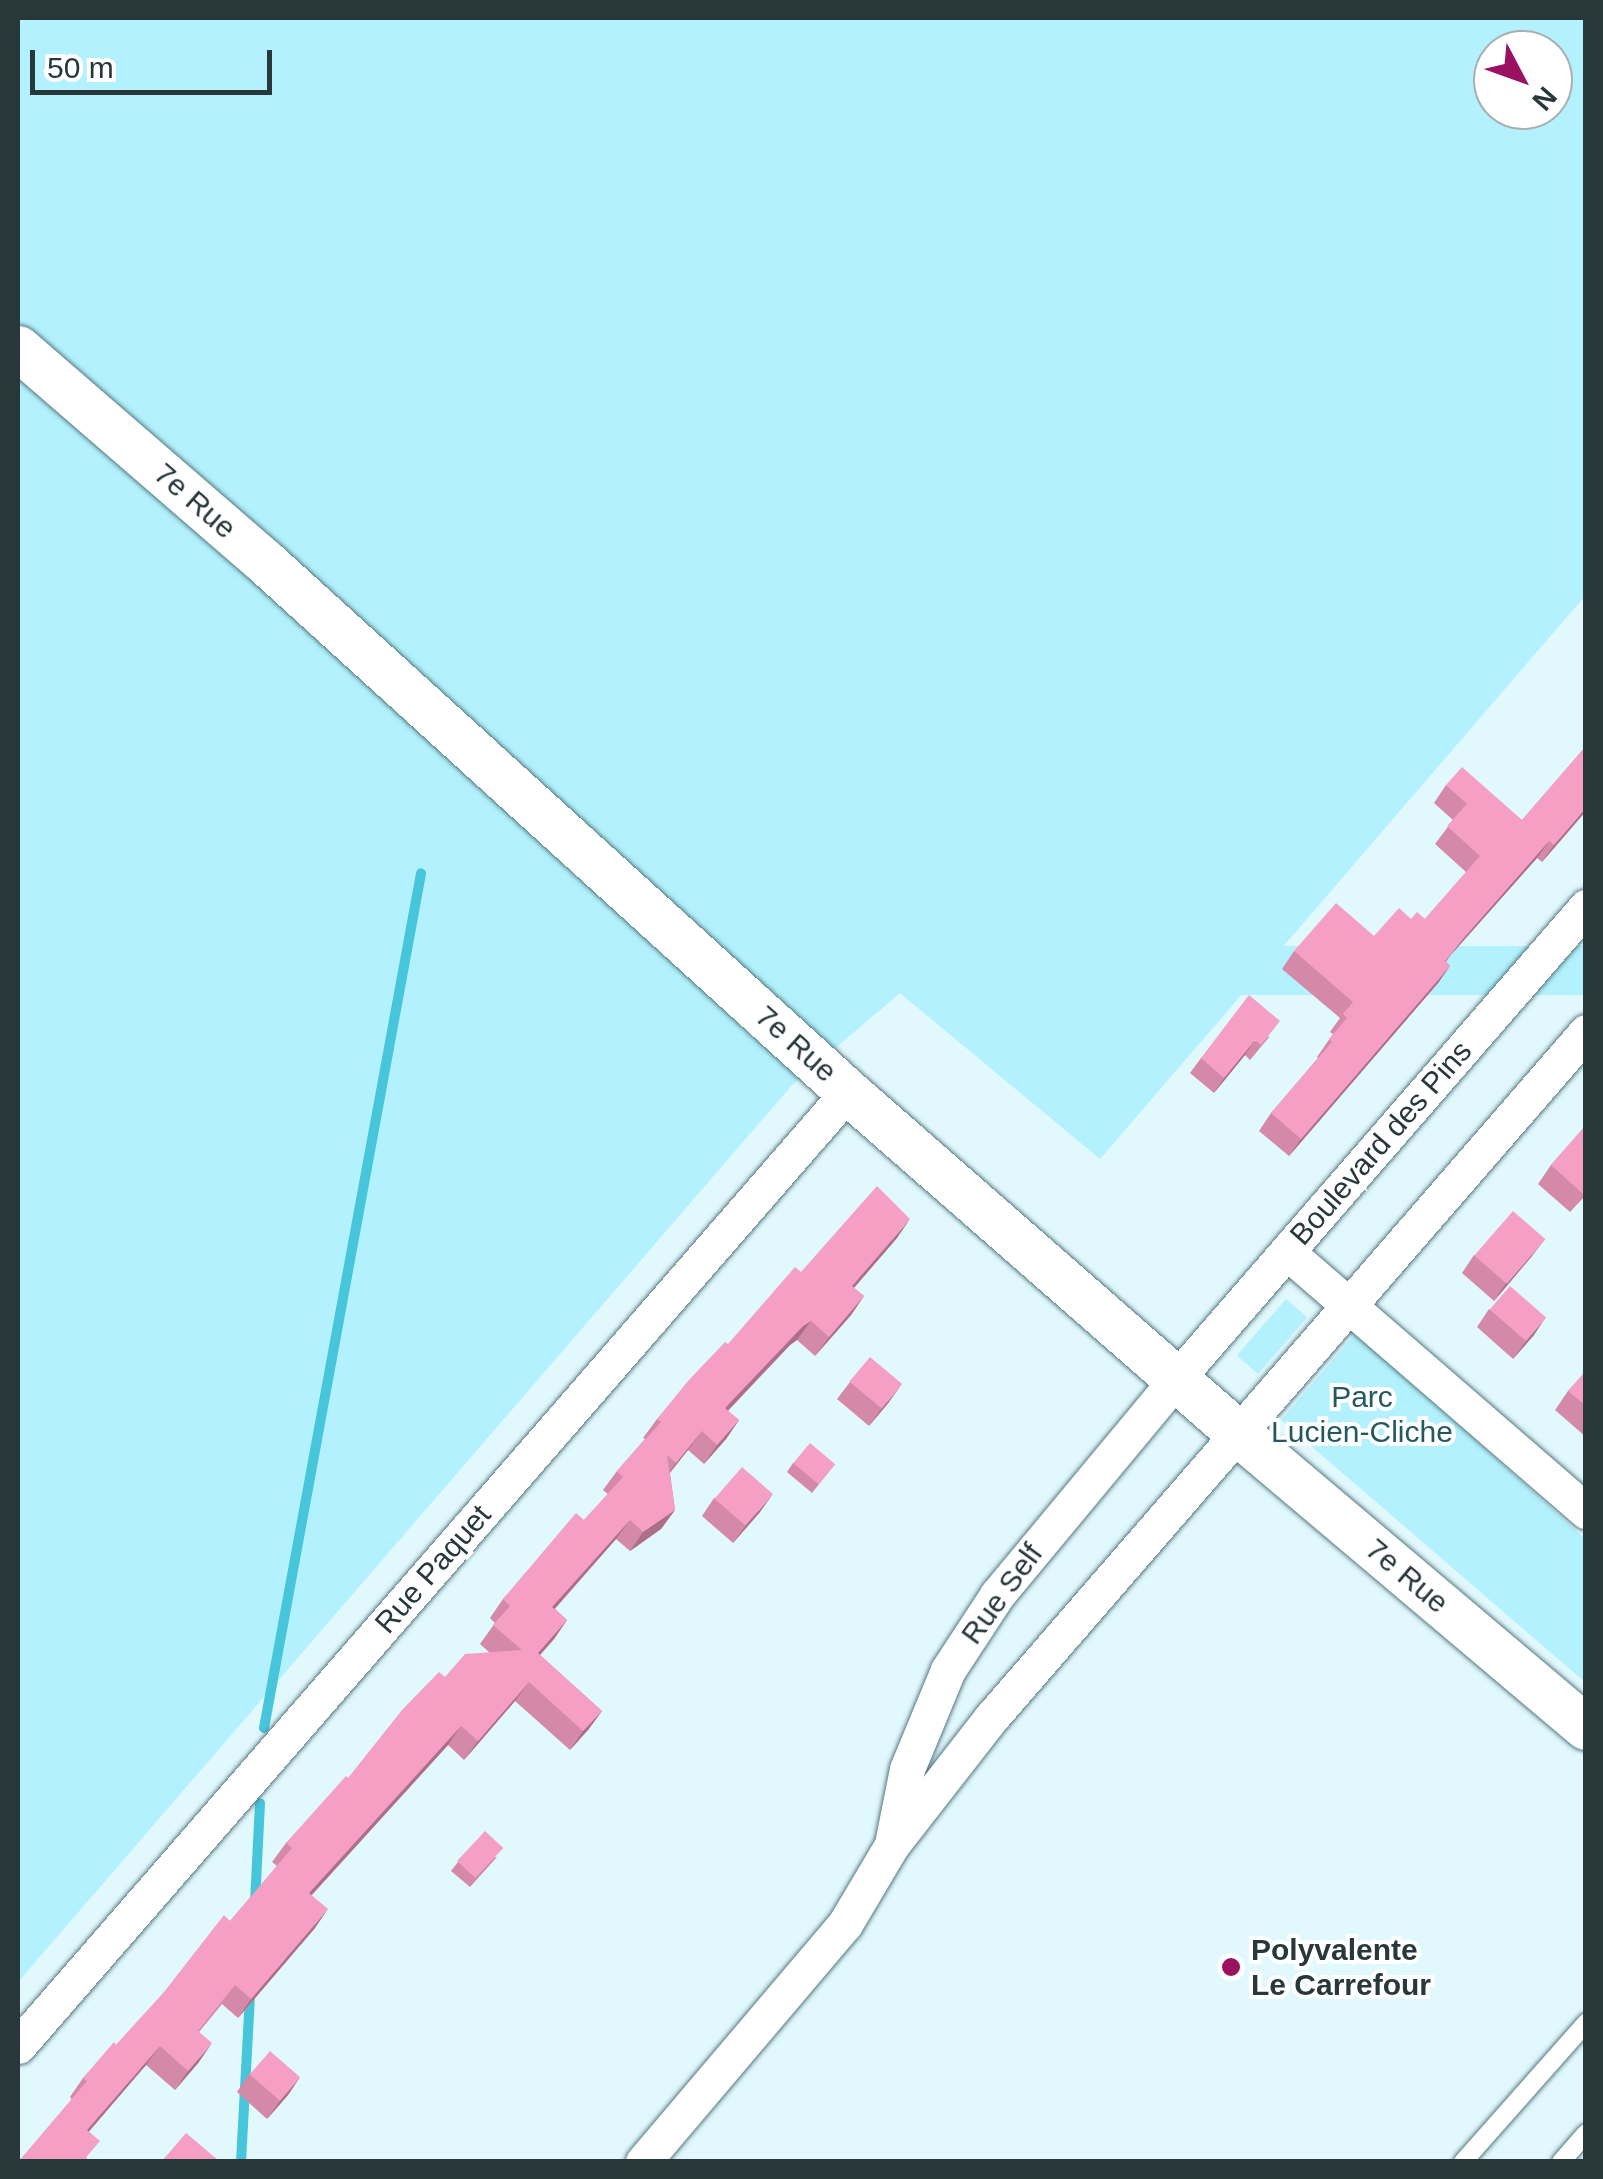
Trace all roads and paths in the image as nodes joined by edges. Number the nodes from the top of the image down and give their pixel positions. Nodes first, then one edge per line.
1 (18, 348) edge
2 (1586, 907) edge
3 (1586, 1032) edge
4 (848, 1092) junction
5 (1286, 1252) junction
6 (1351, 1304) junction
7 (1177, 1378) junction
8 (1239, 1434) junction
9 (1586, 1511) edge
10 (1586, 1727) edge
11 (892, 1845) junction
12 (1586, 2023) edge
13 (18, 2046) edge
14 (1586, 2133) edge
15 (643, 2162) edge
16 (1463, 2162) edge
17 (1560, 2162) edge

1 - 4 street, 7e Rue
2 - 5 street, Boulevard des Pins
3 - 6 street
4 - 7 street, 7e Rue
4 - 13 street, Rue Paquet
5 - 6 street
5 - 7 street, Boulevard des Pins
6 - 8 street
6 - 9 street
7 - 8 street, 7e Rue
7 - 11 street, Rue Self
8 - 10 street, 7e Rue
8 - 11 street, Rue Self
11 - 15 street, Rue Self
12 - 16 lane
14 - 17 lane

